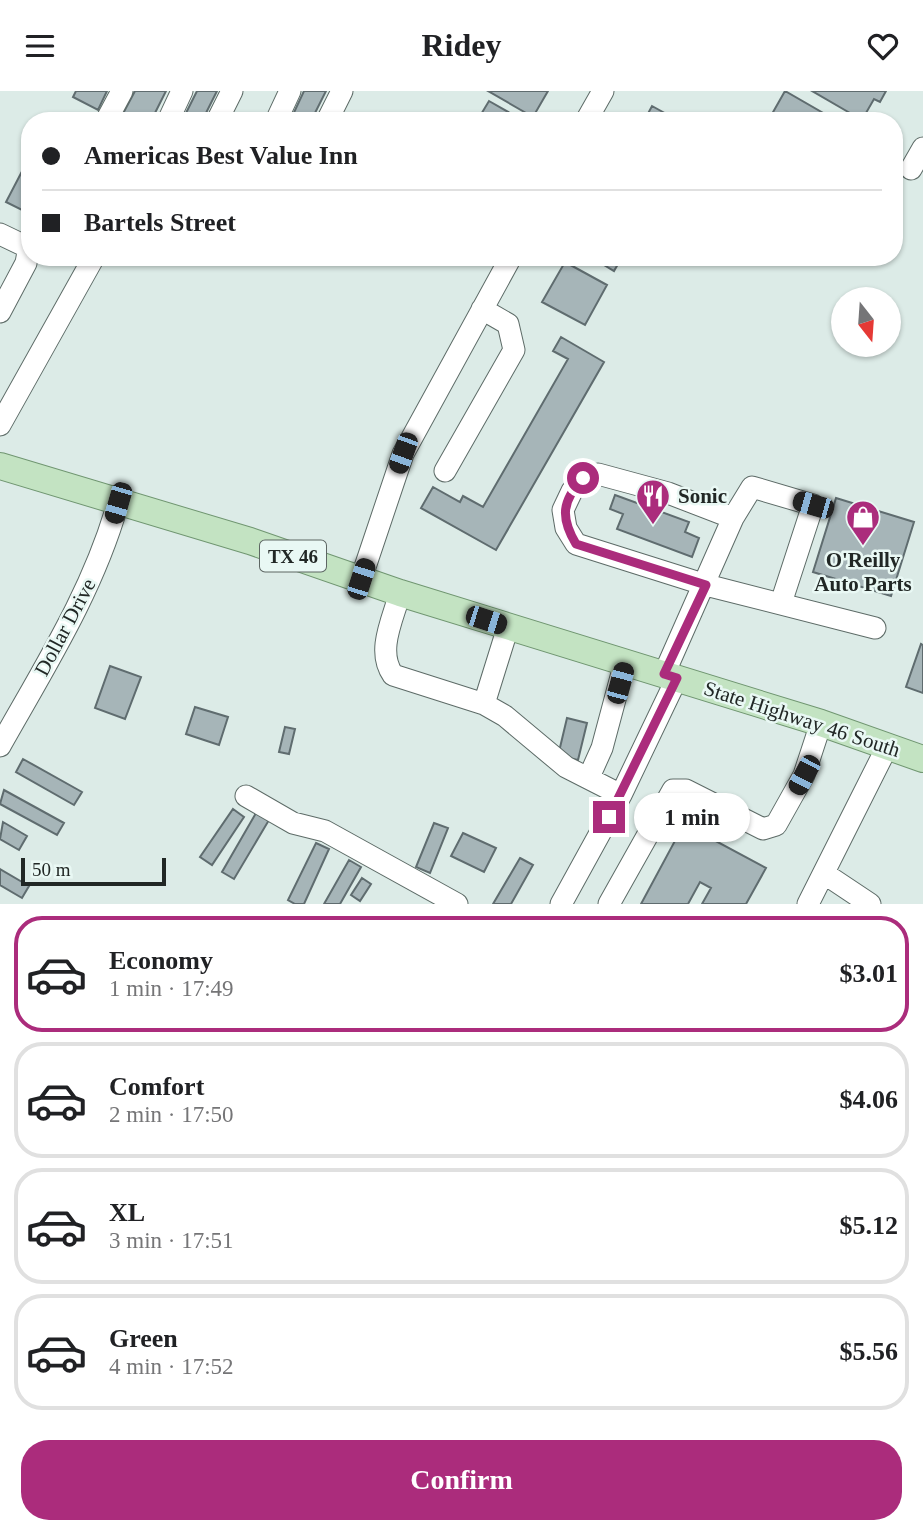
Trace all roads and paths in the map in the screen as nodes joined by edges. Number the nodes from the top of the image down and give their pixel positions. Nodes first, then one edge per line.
1 (122, 91) edge
2 (182, 91) edge
3 (232, 91) edge
4 (290, 91) edge
5 (342, 91) edge
6 (603, 91) edge
7 (111, 112) edge
8 (172, 112) edge
9 (222, 112) edge
10 (280, 112) edge
11 (332, 112) edge
12 (591, 112) edge
13 (923, 148) edge
14 (911, 169) dead end
15 (0, 234) edge
16 (21, 244) edge
17 (24, 266) edge
18 (89, 266) edge
19 (506, 266) edge
20 (482, 309) junction
21 (0, 311) edge
22 (0, 425) edge
23 (0, 466) edge
24 (445, 471) dead end
25 (118, 503) junction
26 (733, 518) junction
27 (361, 579) junction
28 (706, 585) junction
29 (400, 593) junction
30 (780, 603) junction
31 (508, 627) junction
32 (875, 628) dead end
33 (625, 662) junction
34 (671, 676) junction
35 (484, 704) junction
36 (821, 723) junction
37 (0, 745) edge
38 (888, 745) junction
39 (923, 759) edge
40 (589, 778) junction
41 (621, 795) junction
42 (246, 796) dead end
43 (825, 874) junction
44 (457, 904) edge
45 (561, 904) edge
46 (609, 904) edge
47 (808, 904) edge
48 (870, 904) edge

1 - 7 street
2 - 8 street
3 - 9 street
4 - 10 street
5 - 11 street
6 - 12 street
13 - 14 street
15 - 16 street
17 - 21 street
18 - 22 street
19 - 20 street
20 - 24 street
20 - 27 street
23 - 25 main road, State Highway 46 South / TX 46
25 - 27 main road, State Highway 46 South / TX 46
25 - 37 street, Dollar Drive
26 - 28 street
26 - 28 street
26 - 30 street
27 - 29 main road, State Highway 46 South / TX 46
28 - 30 street
28 - 34 street
29 - 31 main road, State Highway 46 South / TX 46
29 - 35 street
30 - 32 street
31 - 33 main road, State Highway 46 South / TX 46
31 - 35 street
33 - 34 main road, State Highway 46 South / TX 46
33 - 40 street
34 - 36 main road, State Highway 46 South / TX 46
34 - 41 street
35 - 40 street
36 - 38 main road, State Highway 46 South / TX 46
36 - 46 street
38 - 39 main road, State Highway 46 South / TX 46
38 - 43 street
40 - 41 street
41 - 45 street
42 - 44 street
43 - 47 street
43 - 48 street

